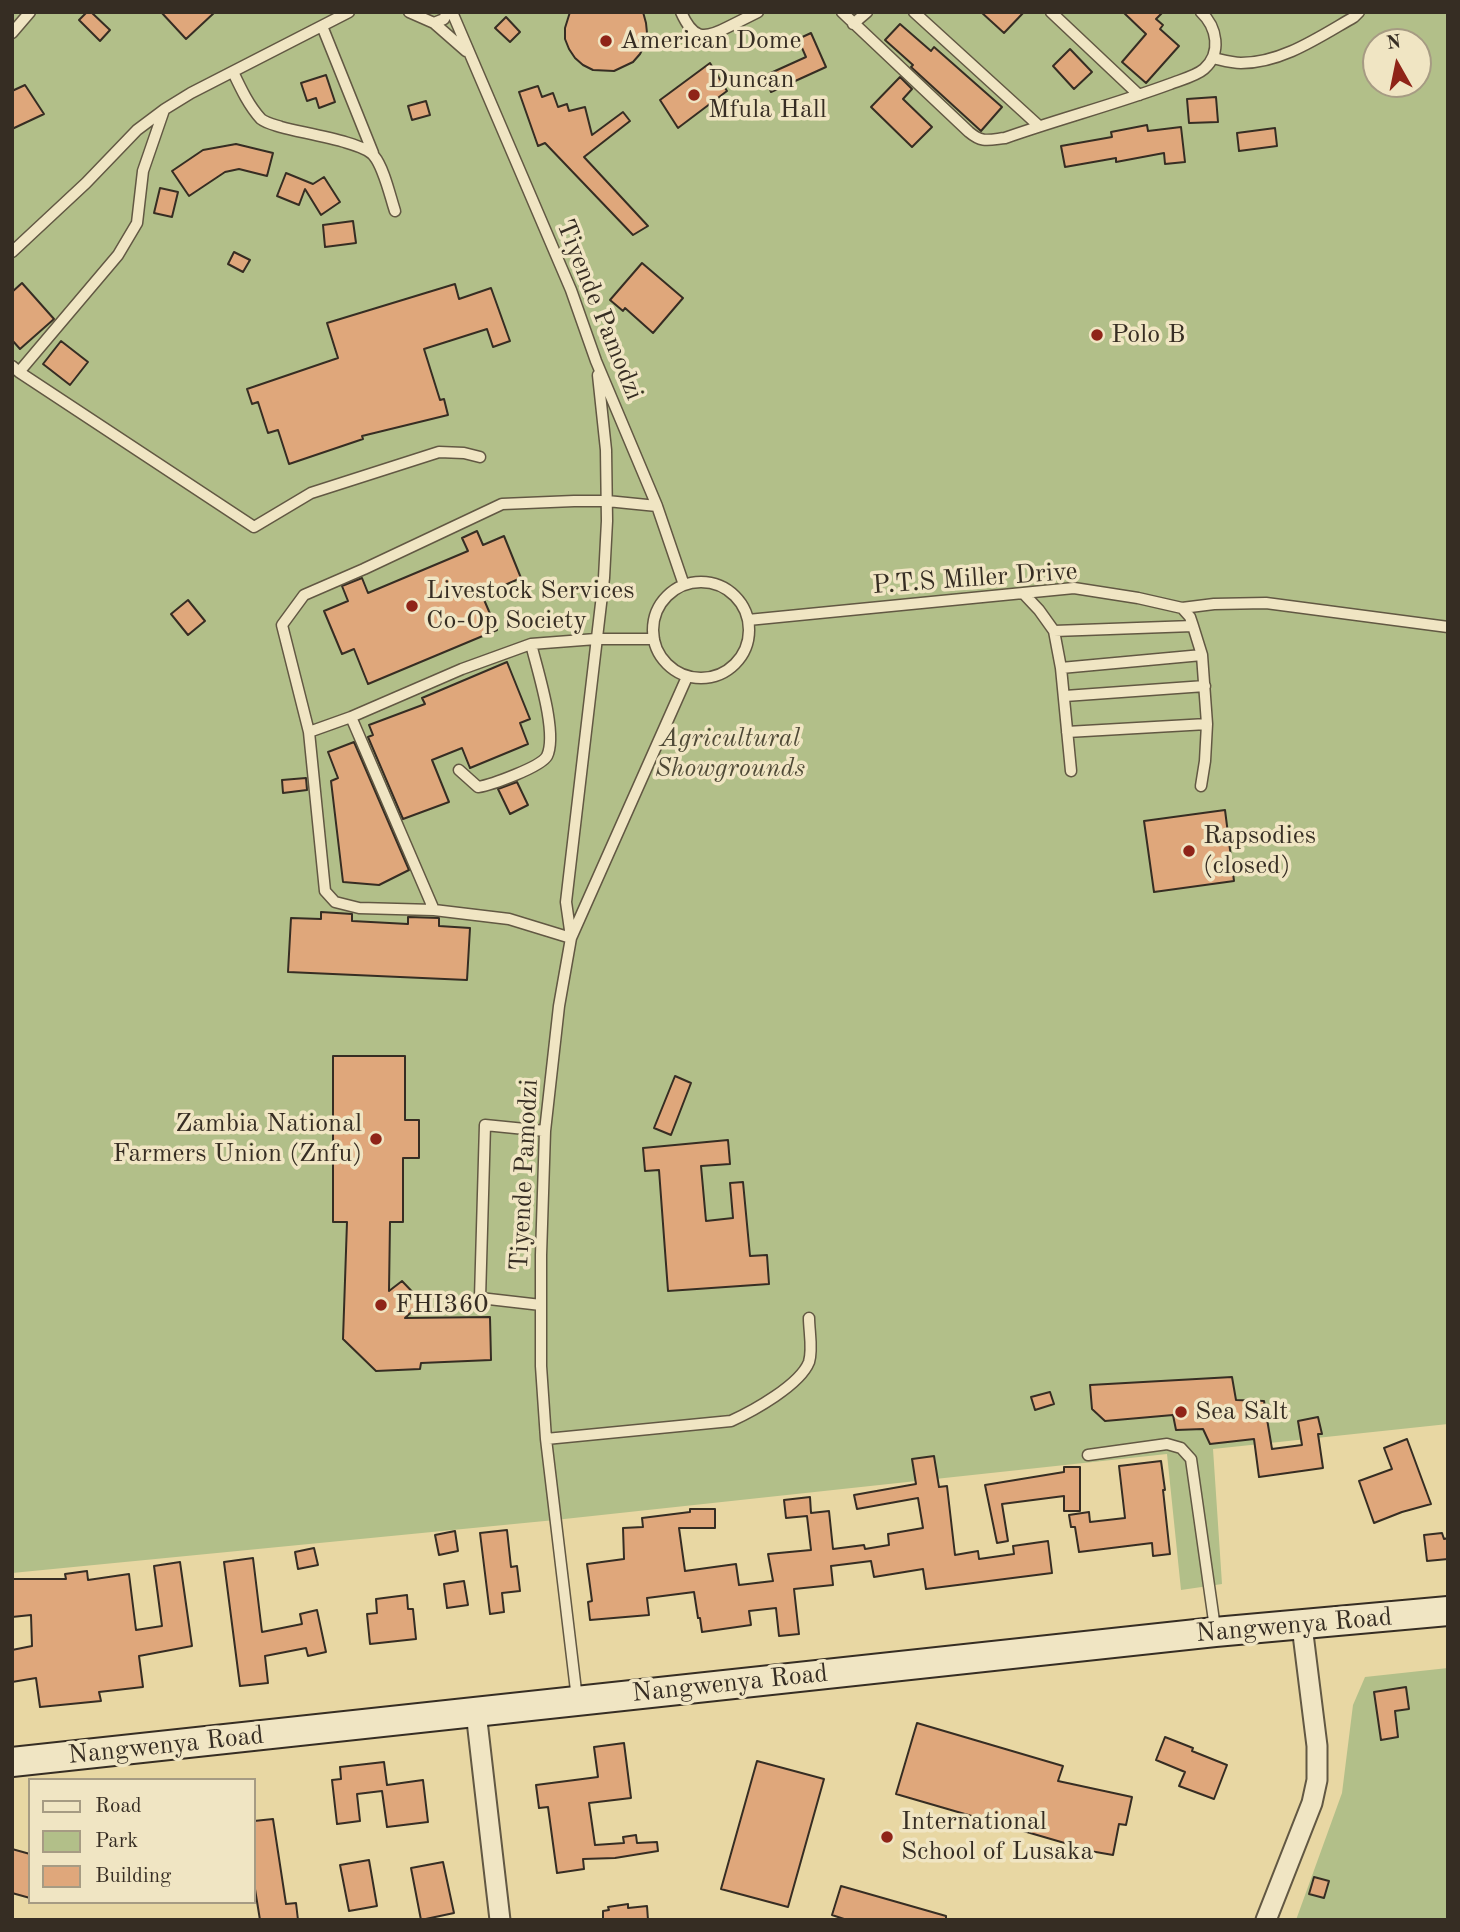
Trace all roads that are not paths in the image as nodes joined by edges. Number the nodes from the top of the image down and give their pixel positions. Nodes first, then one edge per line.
1 (30, 12) edge
2 (349, 12) edge
3 (409, 12) edge
4 (450, 12) edge
5 (681, 12) edge
6 (758, 12) edge
7 (842, 12) edge
8 (867, 12) edge
9 (914, 12) edge
10 (1051, 12) edge
11 (1201, 12) edge
12 (1359, 12) edge
13 (433, 23) junction
14 (853, 24) junction
15 (322, 26) junction
16 (12, 33) edge
17 (469, 54) junction
18 (1213, 58) junction
19 (233, 72) junction
20 (1139, 95) junction
21 (165, 109) junction
22 (1039, 126) junction
23 (374, 155) junction
24 (395, 211) dead end
25 (12, 252) edge
26 (596, 361) junction
27 (16, 369) edge
28 (480, 457) dead end
29 (607, 501) junction
30 (657, 506) junction
31 (684, 585) junction
32 (1023, 593) junction
33 (1182, 608) junction
34 (748, 620) junction
35 (1194, 626) junction
36 (1448, 628) edge
37 (1054, 631) junction
38 (596, 639) junction
39 (654, 639) junction
40 (531, 644) junction
41 (1202, 655) junction
42 (1062, 668) junction
43 (687, 677) junction
44 (1205, 686) junction
45 (1065, 696) junction
46 (351, 717) junction
47 (1207, 724) junction
48 (309, 732) junction
49 (1067, 732) junction
50 (459, 770) dead end
51 (1070, 771) dead end
52 (1201, 786) dead end
53 (434, 911) junction
54 (571, 938) junction
55 (545, 1131) junction
56 (541, 1306) junction
57 (808, 1318) dead end
58 (546, 1439) junction
59 (1088, 1455) dead end
60 (1448, 1611) edge
61 (1302, 1626) junction
62 (1215, 1632) junction
63 (577, 1700) junction
64 (476, 1712) junction
65 (12, 1762) edge
66 (500, 1920) edge
67 (1266, 1920) edge

1 - 16 lane
2 - 15 lane
3 - 13 lane, Tiyende Pamodzi
4 - 13 lane
4 - 17 lane, Tiyende Pamodzi
5 - 6 lane
7 - 14 lane
8 - 14 lane
9 - 22 lane
10 - 20 lane
11 - 18 lane
12 - 18 lane
13 - 17 lane, Tiyende Pamodzi
14 - 22 lane
15 - 19 lane
15 - 23 lane
17 - 26 lane, Tiyende Pamodzi
18 - 20 lane
19 - 21 lane
19 - 23 lane
20 - 22 lane
21 - 25 lane
21 - 27 lane
23 - 24 lane
26 - 29 lane
26 - 30 lane, Tiyende Pamodzi
27 - 28 lane
29 - 30 lane
29 - 38 lane
29 - 48 lane
30 - 31 lane, Tiyende Pamodzi
31 - 34 lane
31 - 39 lane
32 - 33 lane, P.T.S Miller Drive
32 - 34 lane, P.T.S Miller Drive
32 - 37 lane
33 - 35 lane
33 - 36 lane, P.T.S Miller Drive
34 - 43 lane
35 - 37 lane
35 - 41 lane
37 - 42 lane
38 - 39 lane
38 - 40 lane
38 - 54 lane
39 - 43 lane
40 - 46 lane
40 - 50 lane
41 - 42 lane
41 - 44 lane
42 - 45 lane
43 - 54 lane, Tiyende Pamodzi
44 - 45 lane
44 - 47 lane
45 - 49 lane
46 - 48 lane
46 - 53 lane
47 - 49 lane
47 - 52 lane
48 - 53 lane
49 - 51 lane
53 - 54 lane
54 - 55 lane, Tiyende Pamodzi
55 - 56 lane, Tiyende Pamodzi
55 - 56 lane
56 - 58 lane, Tiyende Pamodzi
57 - 58 lane
58 - 63 lane, Tiyende Pamodzi
59 - 62 lane
60 - 61 main road, Nangwenya Road
61 - 62 main road, Nangwenya Road
61 - 67 street
62 - 63 main road, Nangwenya Road
63 - 64 main road, Nangwenya Road
64 - 65 main road, Nangwenya Road
64 - 66 street

